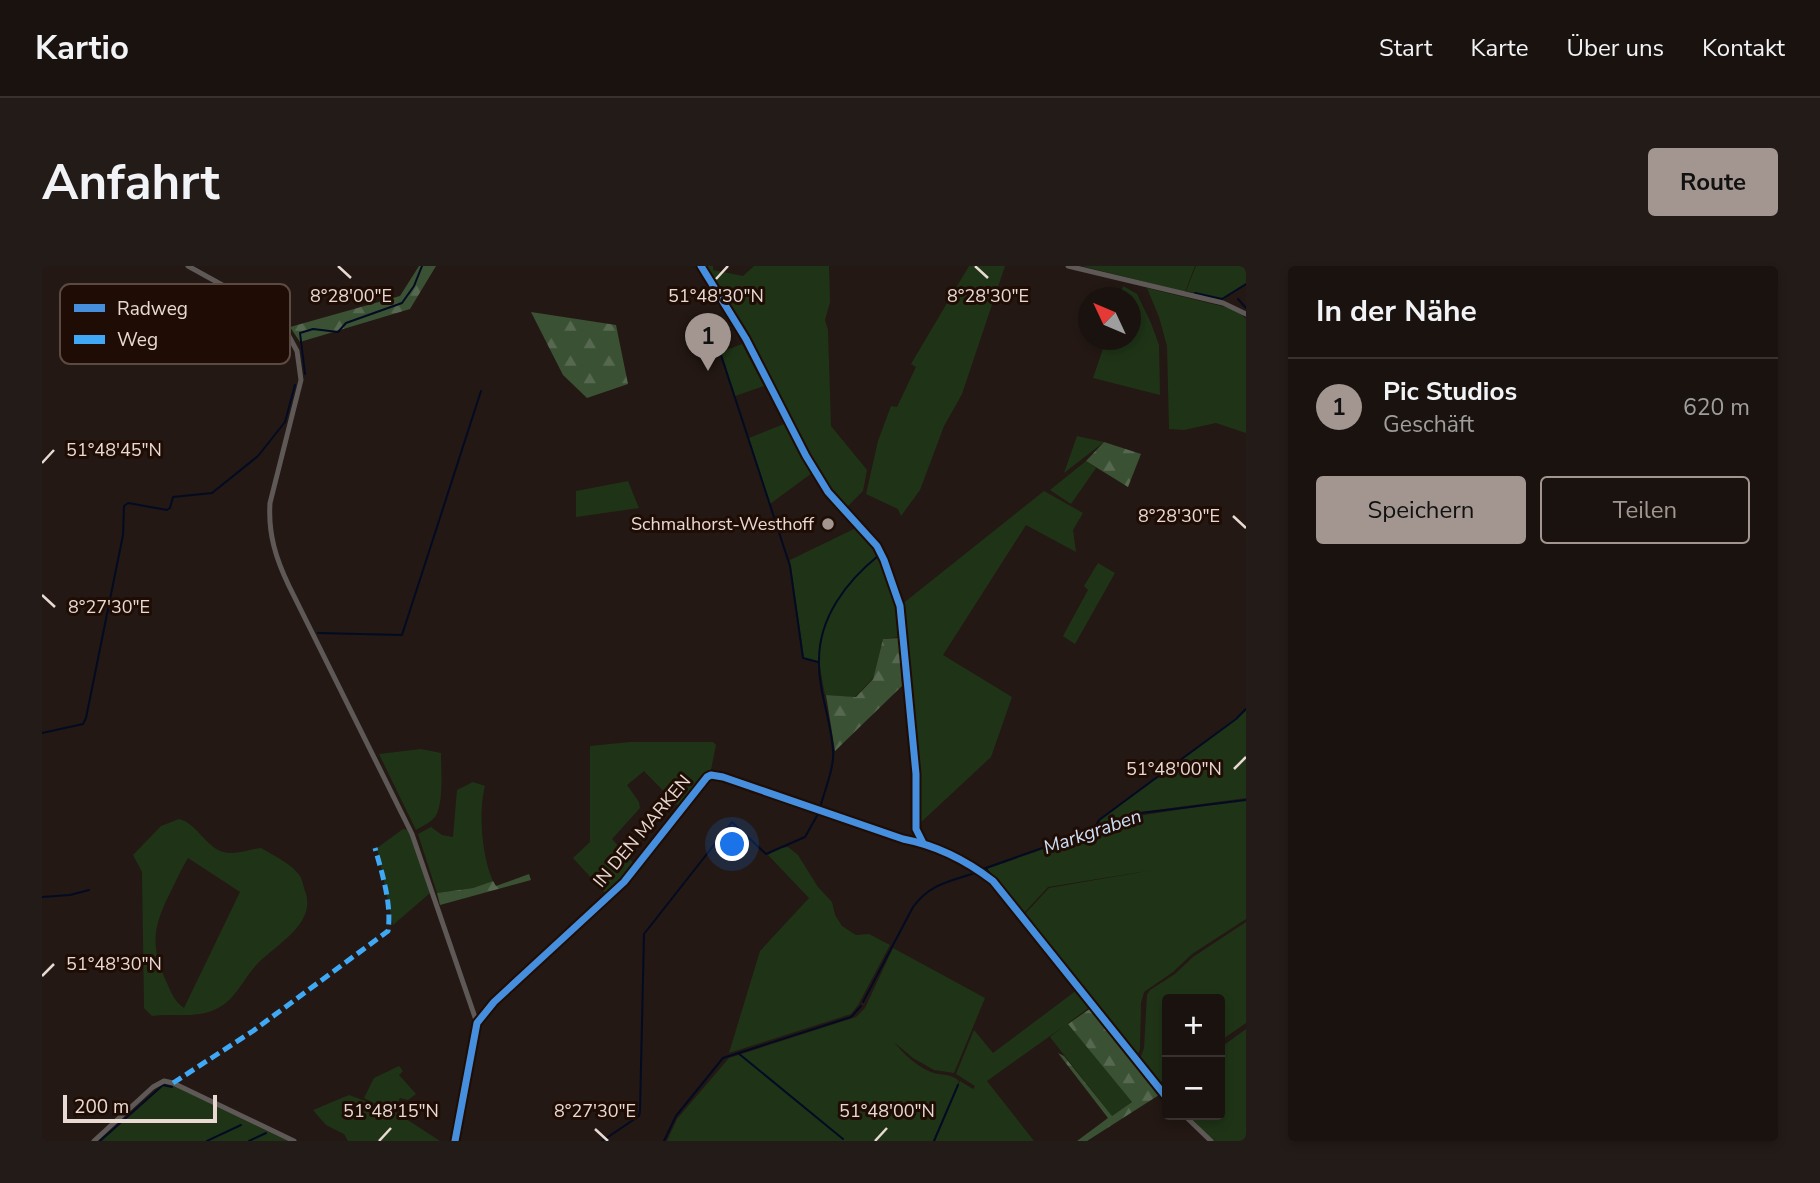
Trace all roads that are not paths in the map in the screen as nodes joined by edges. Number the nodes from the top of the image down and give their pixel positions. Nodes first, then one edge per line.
1 (188, 266) edge
2 (701, 266) edge
3 (1068, 266) edge
4 (220, 284) edge
5 (1246, 314) edge
6 (290, 339) edge
7 (916, 829) junction
8 (904, 839) junction
9 (923, 843) junction
10 (477, 1023) junction
11 (1162, 1092) edge
12 (1189, 1120) edge
13 (94, 1141) edge
14 (294, 1141) edge
15 (455, 1141) edge
16 (1211, 1141) edge

1 - 4 street
2 - 7 street
3 - 5 street
6 - 10 street
7 - 8 street
7 - 9 street
8 - 9 street, IN DEN MARKEN
8 - 10 street, IN DEN MARKEN
9 - 11 street, IN DEN MARKEN
10 - 15 street
12 - 16 street
13 - 14 street

